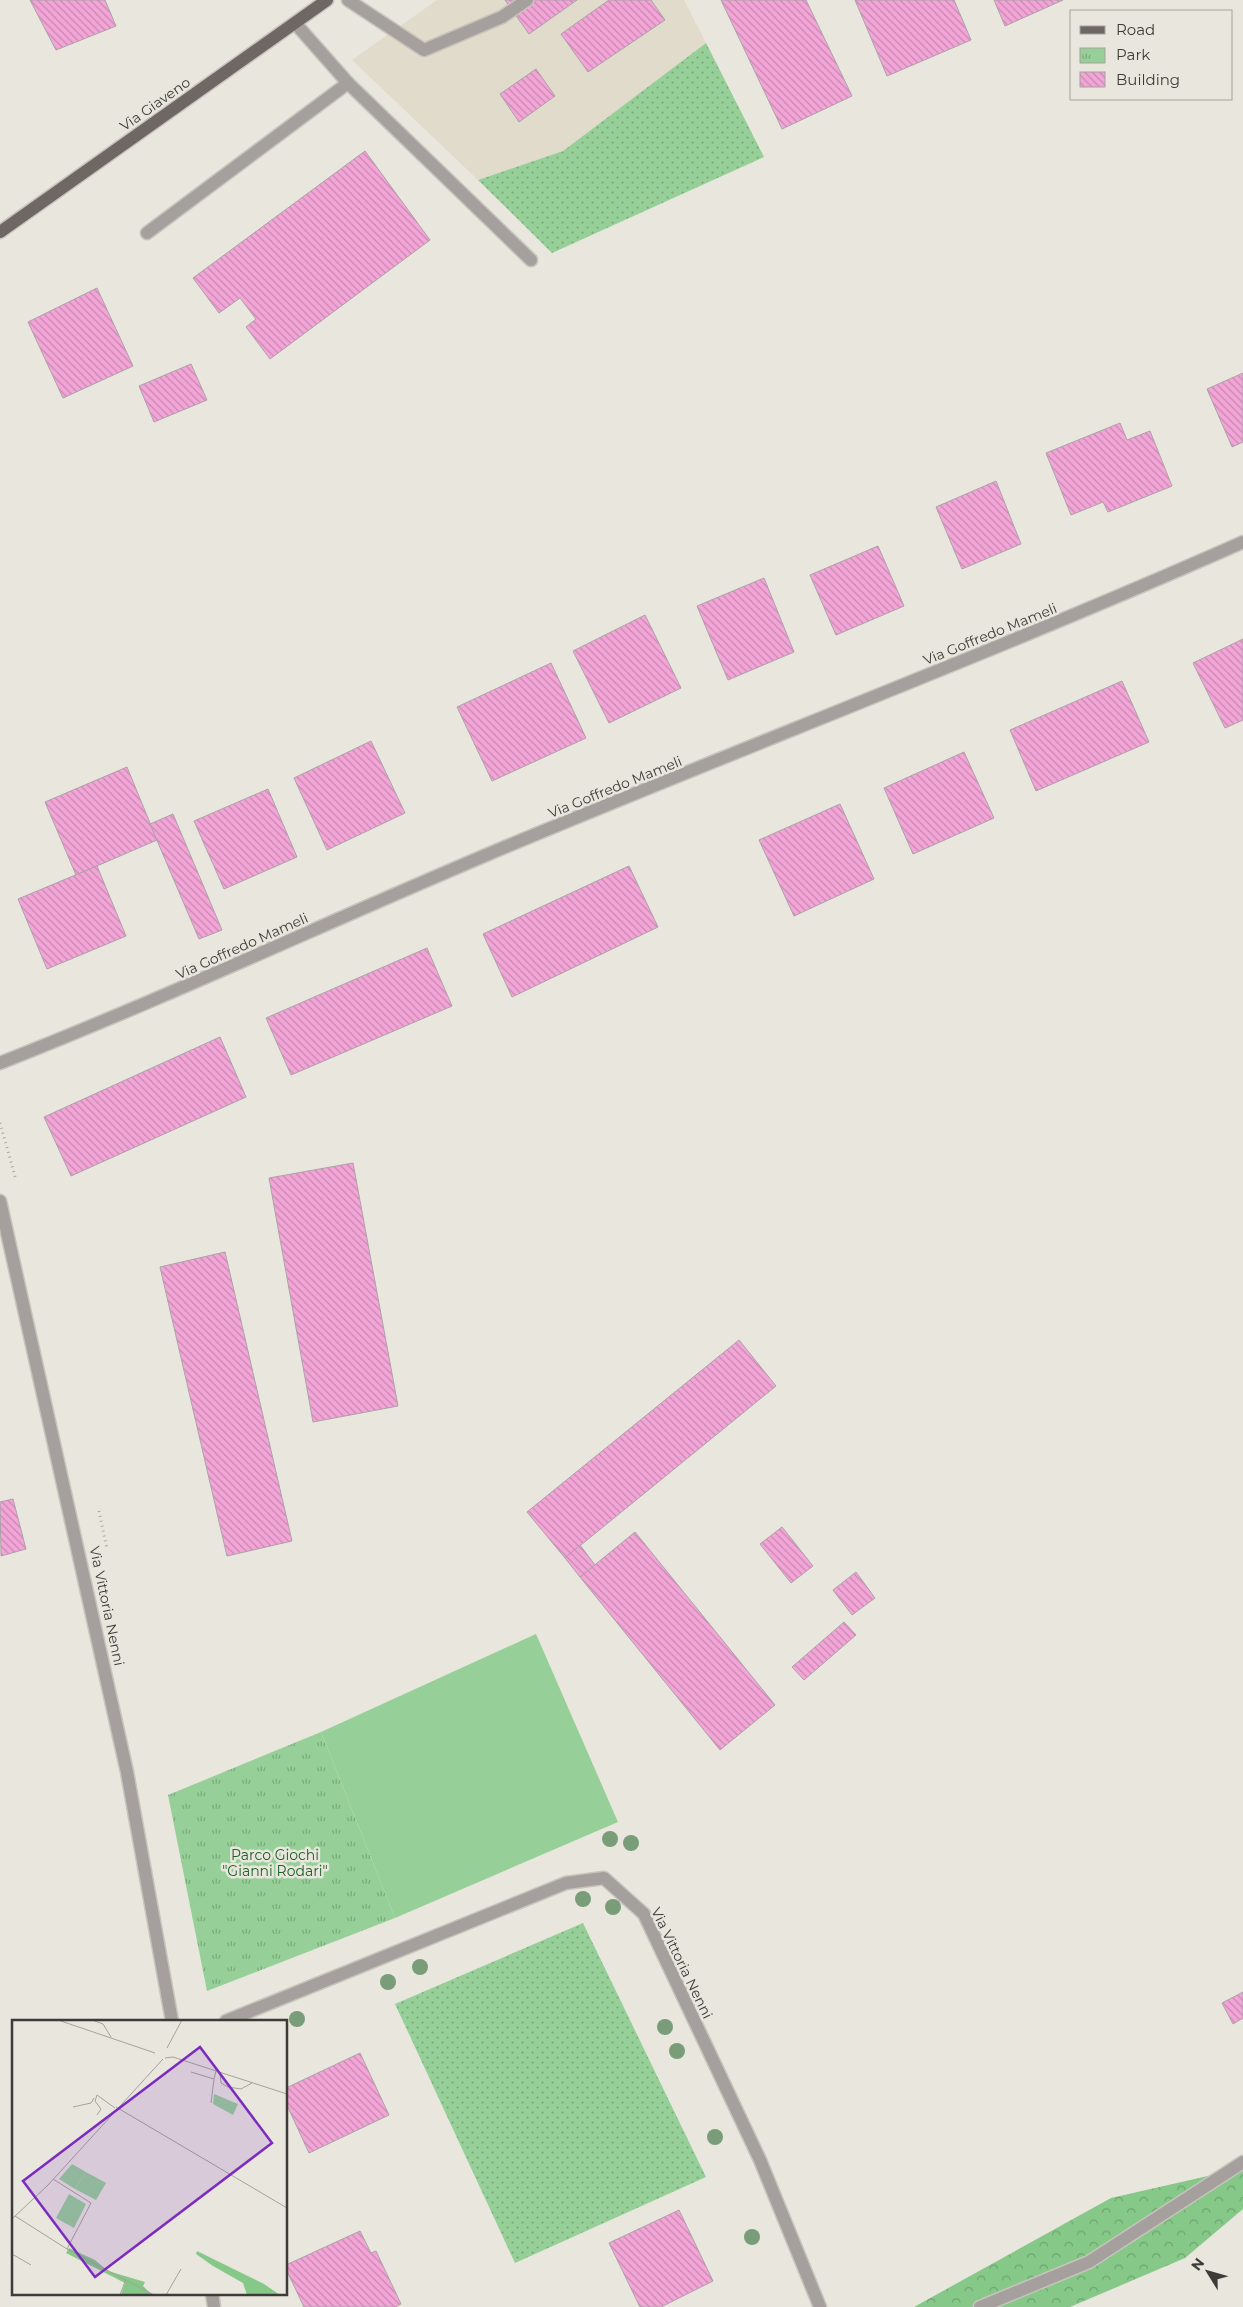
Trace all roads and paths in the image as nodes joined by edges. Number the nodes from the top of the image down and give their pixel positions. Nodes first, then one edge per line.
1 (326, 0) edge
2 (348, 0) edge
3 (527, 0) edge
4 (295, 23) junction
5 (348, 83) junction
6 (0, 232) edge
7 (147, 233) dead end
8 (531, 260) dead end
9 (1243, 542) edge
10 (0, 1063) edge
11 (0, 1201) edge
12 (172, 2020) edge
13 (228, 2020) edge
14 (1243, 2162) edge
15 (212, 2294) edge
16 (214, 2307) edge
17 (820, 2307) edge
18 (980, 2307) edge

1 - 4 main road, Via Giaveno
2 - 3 street
4 - 5 street
4 - 6 main road, Via Giaveno
5 - 7 street
5 - 8 street
9 - 10 street, Via Goffredo Mameli
11 - 12 street, Via Vittoria Nenni
13 - 17 street, Via Vittoria Nenni
14 - 18 street
15 - 16 street

